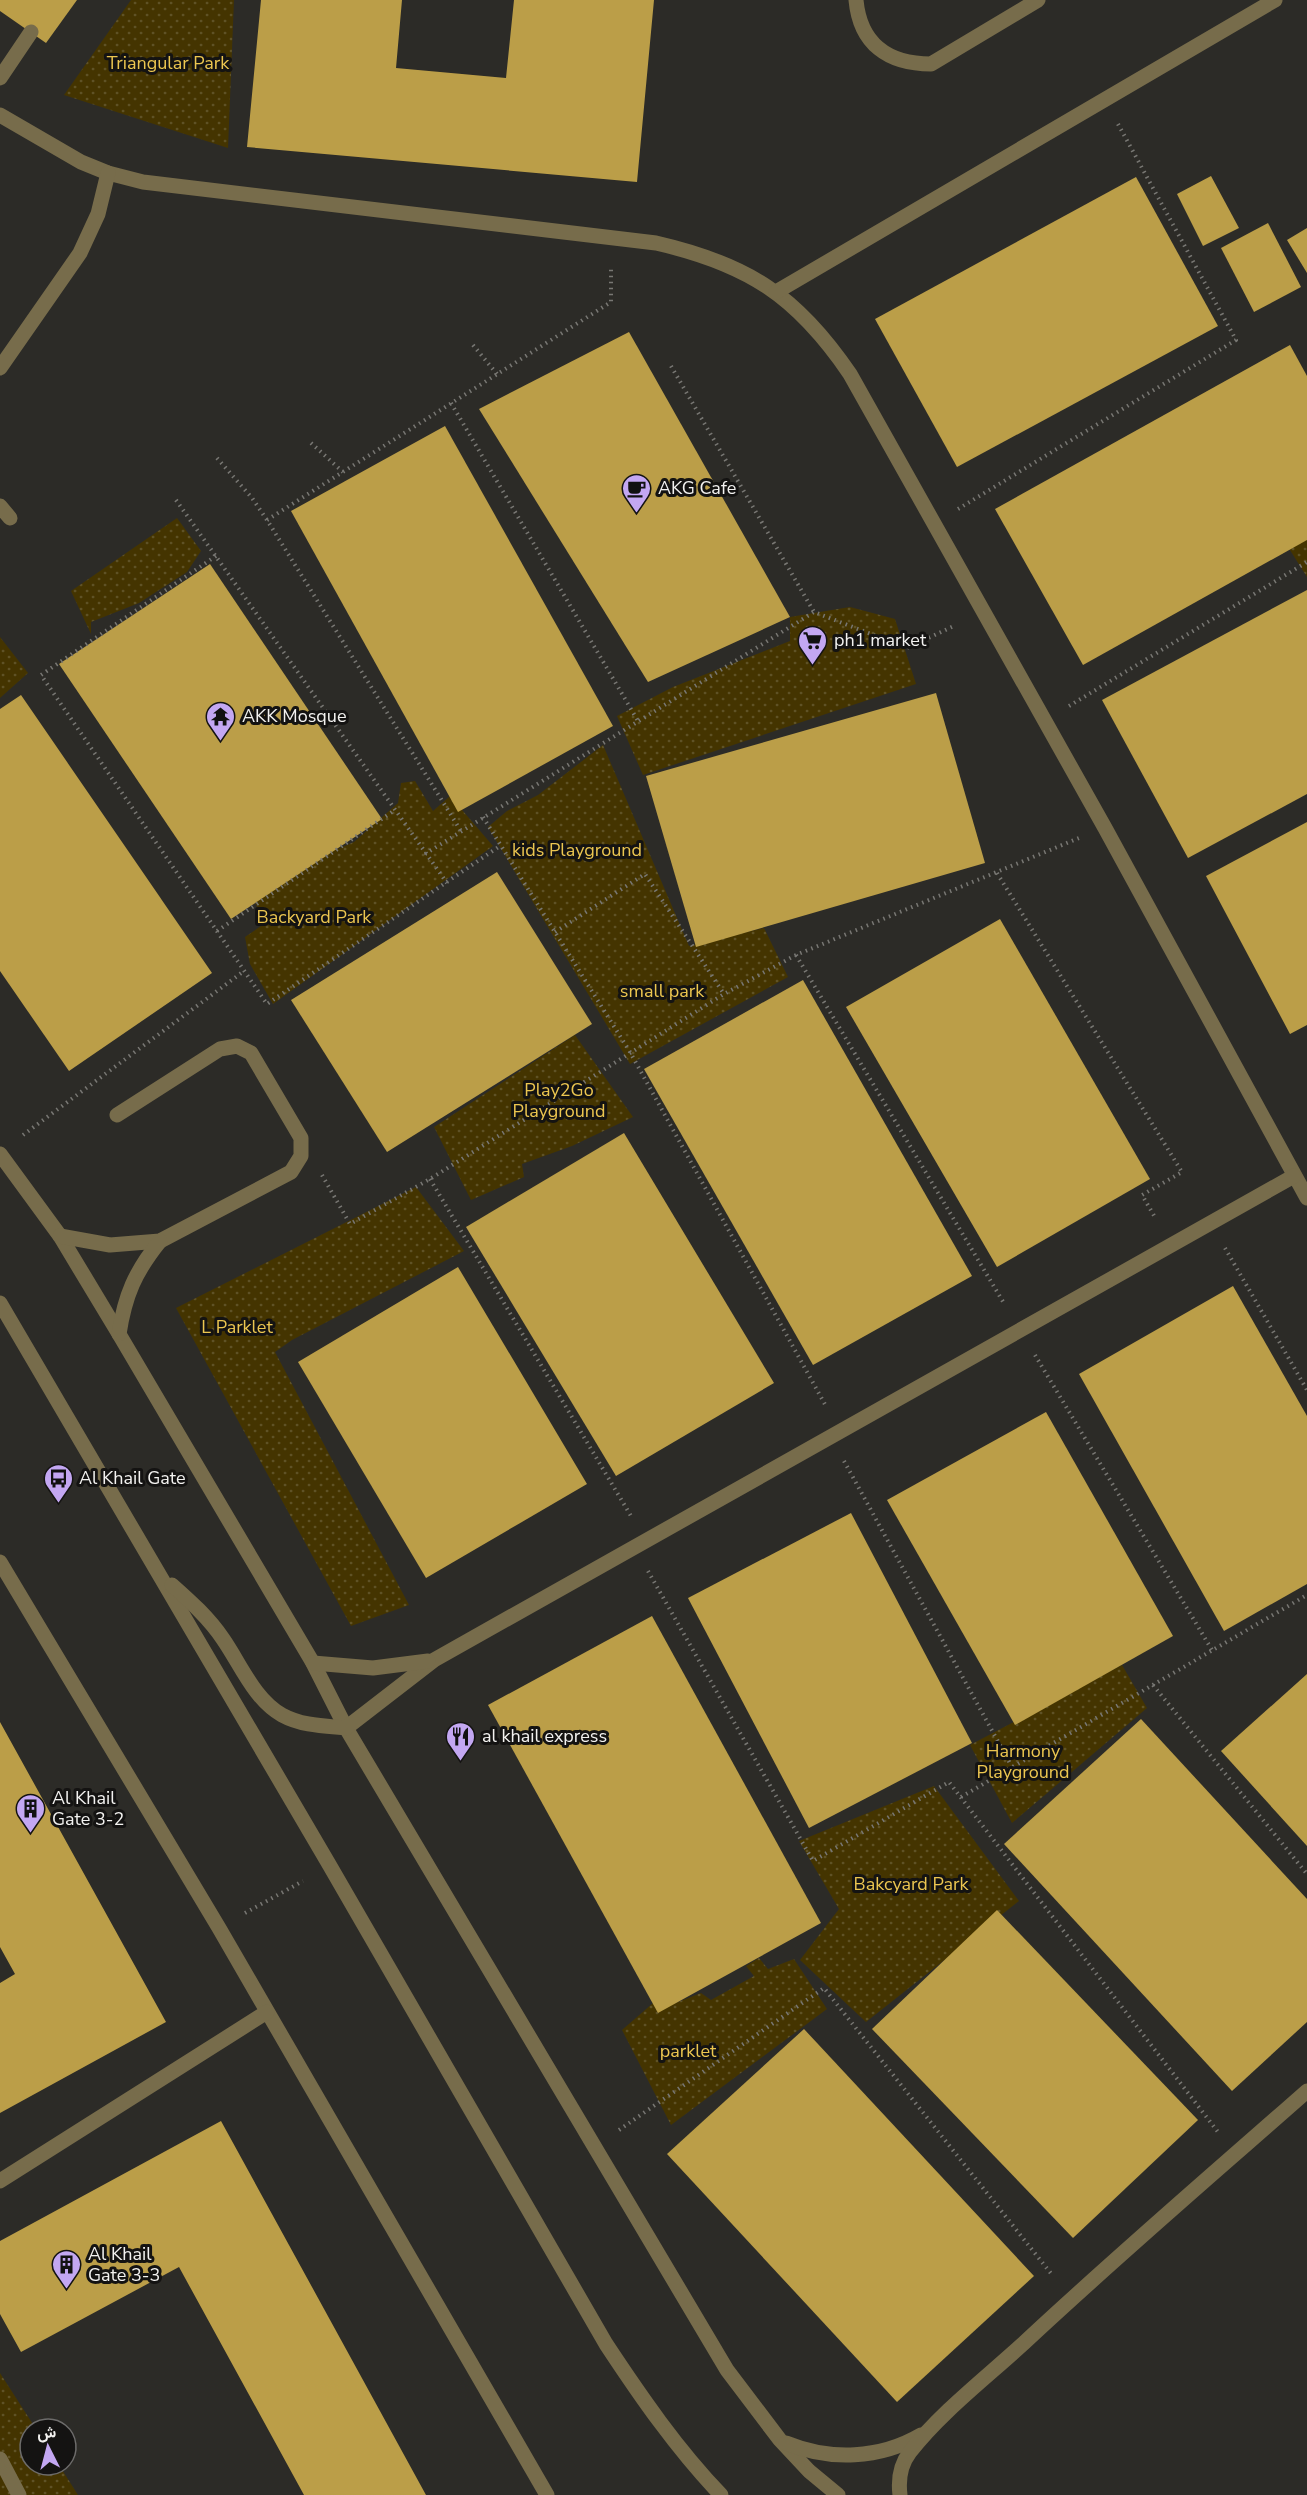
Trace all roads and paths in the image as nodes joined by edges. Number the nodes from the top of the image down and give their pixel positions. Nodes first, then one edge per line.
1 (856, 0) edge
2 (1038, 0) edge
3 (1275, 0) edge
4 (31, 32) dead end
5 (0, 78) edge
6 (1105, 100) junction
7 (0, 115) edge
8 (108, 173) junction
9 (612, 238) junction
10 (776, 292) junction
11 (473, 345) dead end
12 (671, 366) dead end
13 (0, 368) edge
14 (497, 374) junction
15 (451, 403) junction
16 (311, 442) dead end
17 (217, 458) dead end
18 (343, 472) junction
19 (176, 500) dead end
20 (267, 520) junction
21 (934, 523) junction
22 (216, 556) junction
23 (1307, 562) edge
24 (984, 611) junction
25 (814, 612) junction
26 (638, 721) junction
27 (1044, 721) junction
28 (395, 810) junction
29 (483, 817) junction
30 (1105, 828) junction
31 (461, 831) junction
32 (500, 846) junction
33 (425, 854) junction
34 (997, 873) junction
35 (447, 883) junction
36 (217, 931) junction
37 (555, 932) junction
38 (796, 955) junction
39 (244, 971) junction
40 (724, 994) junction
41 (630, 1052) junction
42 (117, 1115) dead end
43 (19, 1138) dead end
44 (301, 1138) junction
45 (0, 1154) edge
46 (1294, 1176) junction
47 (430, 1179) junction
48 (1307, 1198) edge
49 (1210, 1223) junction
50 (60, 1236) junction
51 (160, 1241) junction
52 (1171, 1246) junction
53 (0, 1303) edge
54 (1020, 1330) junction
55 (119, 1334) junction
56 (1307, 1390) edge
57 (835, 1434) junction
58 (640, 1544) junction
59 (0, 1562) edge
60 (161, 1575) junction
61 (1307, 1595) edge
62 (1212, 1650) junction
63 (434, 1660) junction
64 (313, 1663) junction
65 (1153, 1684) junction
66 (346, 1728) junction
67 (1012, 1767) junction
68 (960, 1797) junction
69 (330, 1866) junction
70 (1307, 1874) edge
71 (219, 1928) junction
72 (267, 2012) junction
73 (1307, 2091) edge
74 (594, 2147) junction
75 (1235, 2154) junction
76 (0, 2181) edge
77 (1071, 2299) junction
78 (931, 2428) junction
79 (780, 2440) junction
80 (0, 2459) edge
81 (19, 2495) edge
82 (547, 2495) edge
83 (721, 2495) edge
84 (838, 2495) edge
85 (900, 2495) edge

1 - 2 street
3 - 6 street
4 - 5 street
6 - 10 street
6 - 21 path
7 - 8 street
8 - 9 street
8 - 13 street
9 - 10 street
9 - 14 path
10 - 21 street
11 - 14 path
12 - 25 path
14 - 15 path
15 - 18 path
15 - 26 path
16 - 18 path
17 - 20 path
18 - 20 path
19 - 22 path
20 - 31 path
21 - 24 street
22 - 28 path
22 - 36 path
23 - 27 path
24 - 25 path
24 - 27 street
25 - 26 path
26 - 29 path
27 - 30 street
28 - 33 path
28 - 36 path
29 - 31 path
29 - 32 path
30 - 34 path
30 - 46 street
31 - 33 path
32 - 35 path
32 - 37 path
33 - 35 path
34 - 38 path
34 - 52 path
35 - 39 path
36 - 39 path
37 - 40 path
37 - 41 path
38 - 40 path
38 - 54 path
39 - 43 path
40 - 41 path
41 - 47 path
41 - 57 path
42 - 44 street
44 - 47 path
44 - 51 street
45 - 50 street
46 - 48 street
46 - 49 street
47 - 58 path
49 - 52 street
49 - 56 path
50 - 51 street
50 - 55 street
51 - 55 street
52 - 54 street
53 - 60 street
54 - 57 street
54 - 62 path
55 - 64 street
57 - 58 street
57 - 67 path
58 - 63 street
58 - 68 path
59 - 71 street
60 - 66 street
60 - 69 street
61 - 62 path
62 - 65 path
63 - 64 street
63 - 66 street
64 - 66 street
65 - 67 path
65 - 70 path
66 - 74 street
67 - 68 path
68 - 75 path
69 - 71 path
69 - 83 street
71 - 72 street
72 - 76 street
72 - 82 street
73 - 75 street
74 - 77 path
74 - 79 street
75 - 77 street
77 - 78 street
78 - 79 street
78 - 85 street
79 - 84 street
80 - 81 street

